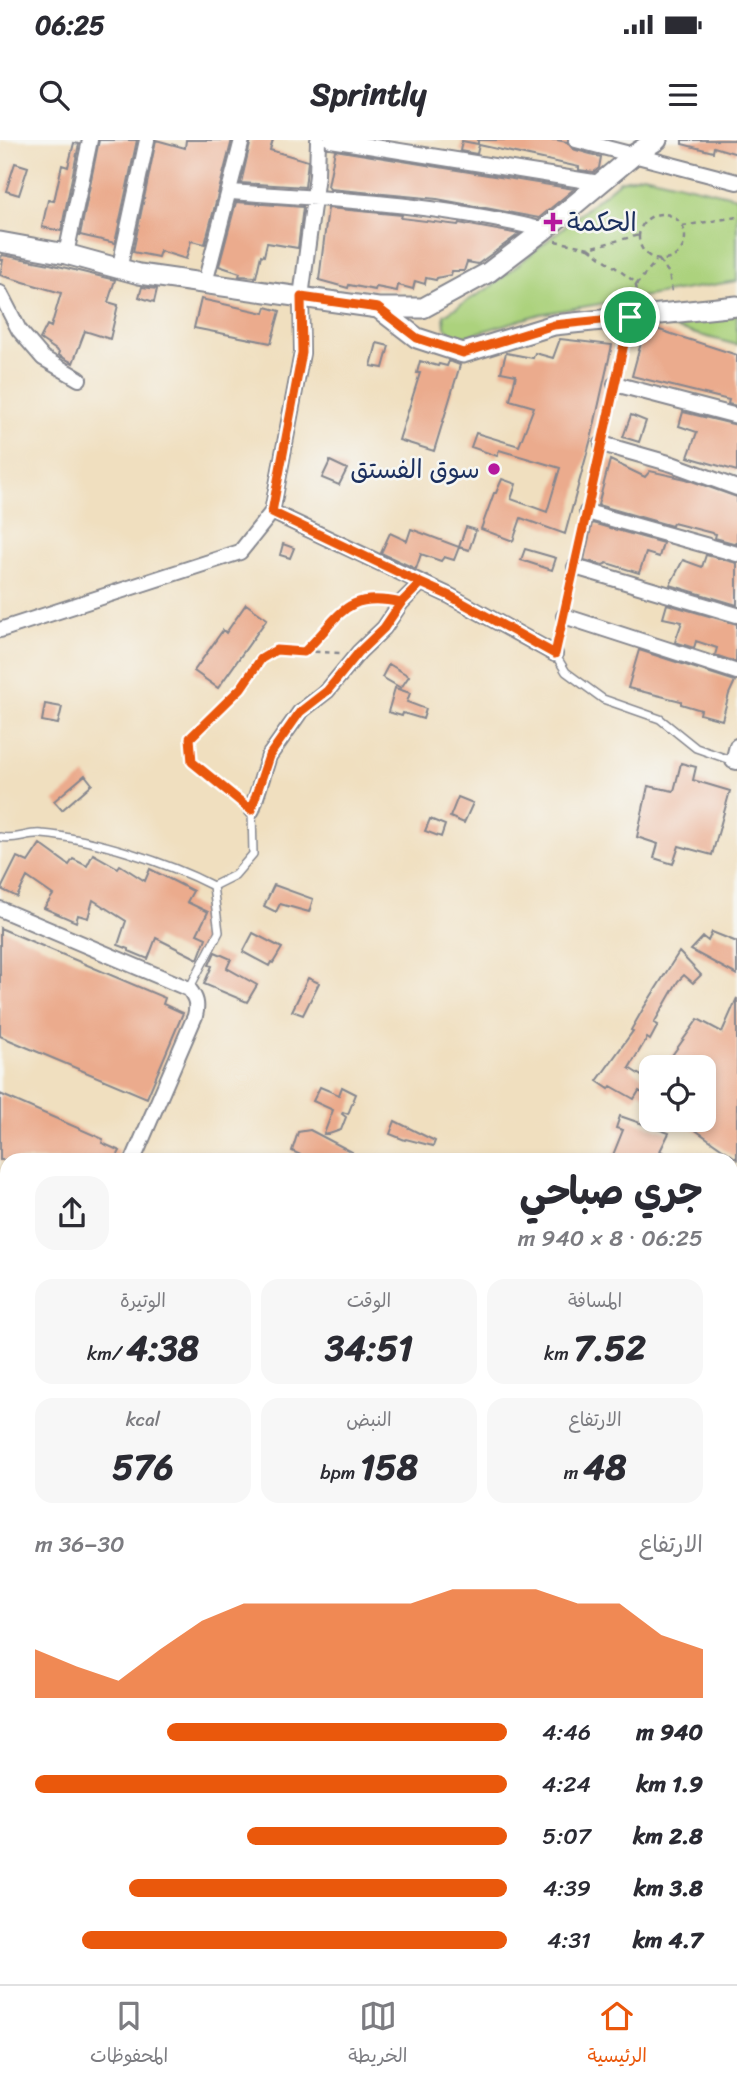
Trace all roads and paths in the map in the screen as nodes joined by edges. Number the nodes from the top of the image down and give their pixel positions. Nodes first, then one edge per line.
1 (90, 140) edge
2 (147, 140) edge
3 (242, 140) edge
4 (318, 140) edge
5 (331, 140) edge
6 (576, 140) edge
7 (657, 140) edge
8 (614, 144) edge
9 (635, 154) junction
10 (737, 182) edge
11 (600, 183) junction
12 (229, 192) junction
13 (314, 198) junction
14 (737, 217) edge
15 (681, 226) junction
16 (546, 235) junction
17 (639, 235) junction
18 (1, 245) edge
19 (589, 248) junction
20 (65, 254) junction
21 (658, 260) junction
22 (119, 270) junction
23 (205, 284) junction
24 (636, 285) junction
25 (672, 292) dead end
26 (0, 293) edge
27 (301, 297) junction
28 (737, 306) edge
29 (378, 308) junction
30 (630, 317) junction
31 (79, 379) dead end
32 (615, 384) junction
33 (737, 416) edge
34 (602, 444) junction
35 (737, 488) edge
36 (272, 512) junction
37 (587, 512) junction
38 (737, 554) edge
39 (575, 567) junction
40 (421, 583) junction
41 (401, 603) junction
42 (737, 615) edge
43 (564, 616) junction
44 (0, 630) edge
45 (304, 652) junction
46 (359, 652) junction
47 (555, 654) junction
48 (737, 672) edge
49 (737, 747) edge
50 (735, 762) edge
51 (251, 810) junction
52 (0, 837) edge
53 (213, 886) junction
54 (0, 909) edge
55 (189, 989) junction
56 (136, 1153) edge

1 - 20 street
2 - 22 street
3 - 12 street
4 - 13 street
5 - 11 street
6 - 8 street
7 - 9 street
8 - 9 street
9 - 10 street
9 - 11 street
11 - 16 street
12 - 13 street
12 - 23 street
13 - 16 street
13 - 27 street
14 - 15 path
15 - 17 path
15 - 21 path
16 - 19 path
16 - 29 street
17 - 19 path
17 - 21 path
18 - 20 street
19 - 24 path
20 - 22 street
21 - 24 path
21 - 25 path
22 - 23 street
23 - 27 street
24 - 30 path
26 - 31 street
27 - 29 street
27 - 36 street
28 - 30 street
29 - 30 street
30 - 32 lane
32 - 33 street
32 - 34 lane
34 - 35 street
34 - 37 lane
36 - 40 street
36 - 44 street
37 - 38 street
37 - 39 lane
39 - 42 street
39 - 43 lane
40 - 41 street
40 - 47 street
41 - 45 path
41 - 46 street
43 - 47 lane
43 - 48 street
45 - 46 path
45 - 51 path
46 - 51 street
47 - 50 lane
49 - 50 street
51 - 53 lane
52 - 53 lane
53 - 55 lane
54 - 55 street
55 - 56 street

